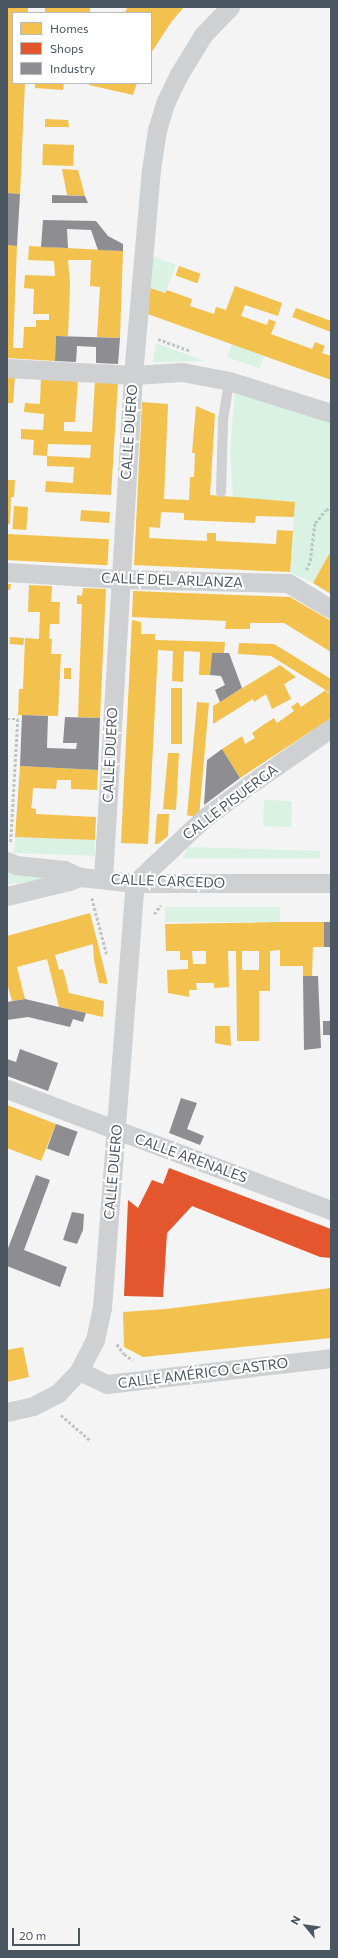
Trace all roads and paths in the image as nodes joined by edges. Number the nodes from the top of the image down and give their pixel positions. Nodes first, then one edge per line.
1 (230, 7) edge
2 (156, 338) dead end
3 (162, 341) dead end
4 (7, 368) edge
5 (133, 375) junction
6 (229, 381) junction
7 (331, 413) edge
8 (221, 492) dead end
9 (331, 507) edge
10 (7, 572) edge
11 (120, 579) junction
12 (297, 589) junction
13 (331, 609) edge
14 (7, 718) edge
15 (331, 728) edge
16 (9, 852) edge
17 (80, 876) junction
18 (103, 879) junction
19 (135, 883) junction
20 (331, 883) edge
21 (91, 894) dead end
22 (7, 896) edge
23 (162, 903) dead end
24 (151, 918) dead end
25 (107, 956) dead end
26 (7, 1089) edge
27 (116, 1130) junction
28 (331, 1210) edge
29 (331, 1358) edge
30 (79, 1371) junction
31 (43, 1401) junction
32 (7, 1412) edge
33 (91, 1441) dead end

1 - 5 street, CALLE DUERO
2 - 3 path
4 - 5 street
5 - 6 street
5 - 11 street, CALLE DUERO
6 - 7 street
6 - 8 lane
9 - 12 path
10 - 11 street, CALLE DEL ARLANZA
11 - 12 street, CALLE DEL ARLANZA
11 - 18 street, CALLE DUERO
12 - 13 street, CALLE DEL ARLANZA
14 - 16 path
15 - 19 street, CALLE PISUERGA
16 - 17 street, CALLE CARCEDO
17 - 18 street, CALLE CARCEDO
17 - 22 street
18 - 19 street, CALLE CARCEDO
19 - 20 street, CALLE CARCEDO
19 - 27 street, CALLE DUERO
21 - 25 path
23 - 24 path
26 - 27 street, CALLE ARENALES
27 - 28 street, CALLE ARENALES
27 - 30 street, CALLE DUERO
29 - 30 street, CALLE AMÉRICO CASTRO
30 - 31 street, CALLE DUERO
31 - 32 street, CALLE DUERO
31 - 33 path

